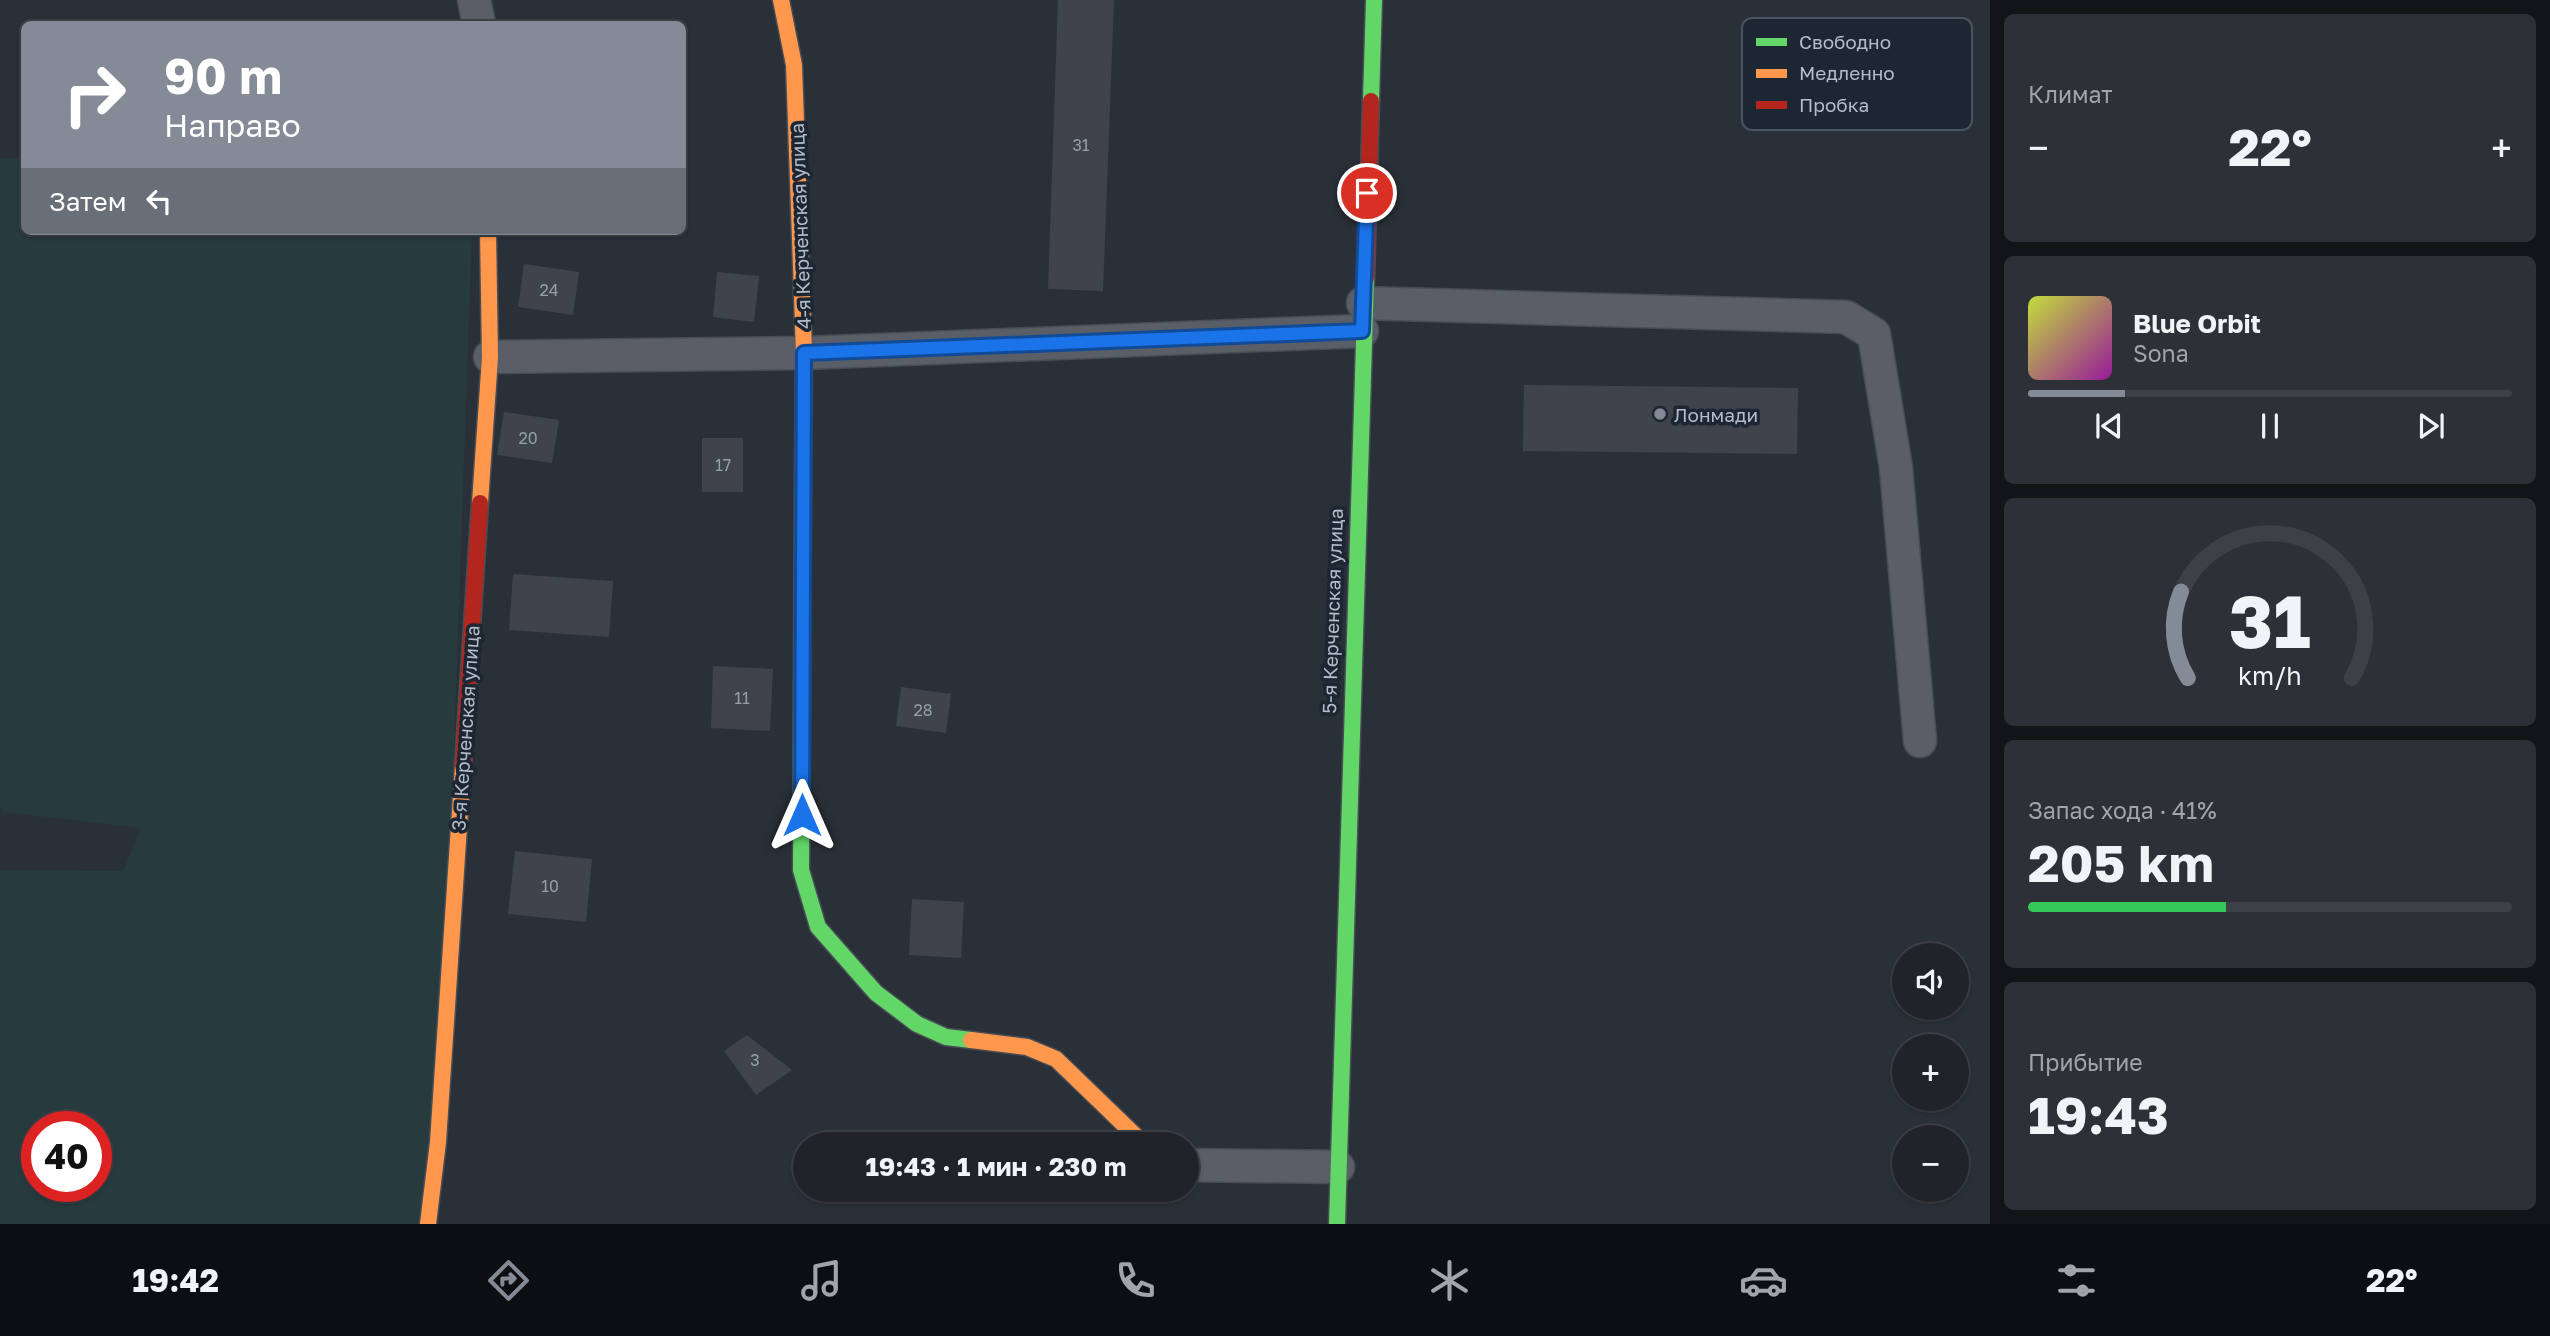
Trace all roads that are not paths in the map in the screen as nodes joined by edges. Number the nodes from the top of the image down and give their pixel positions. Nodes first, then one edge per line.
1 (474, 0) edge
2 (781, 0) edge
3 (1374, 0) edge
4 (478, 21) edge
5 (488, 235) edge
6 (1363, 317) junction
7 (804, 353) junction
8 (490, 357) junction
9 (1920, 741) dead end
10 (1132, 1132) edge
11 (1199, 1165) edge
12 (1338, 1167) junction
13 (428, 1224) edge
14 (1336, 1224) edge

1 - 4 street
2 - 7 street, 4-я Керченская улица
3 - 6 street, 5-я Керченская улица
5 - 8 street, 3-я Керченская улица
6 - 7 street
6 - 9 street
6 - 12 street, 5-я Керченская улица
7 - 8 street
7 - 10 street, 4-я Керченская улица
8 - 13 street, 3-я Керченская улица
11 - 12 street
12 - 14 street, 5-я Керченская улица

